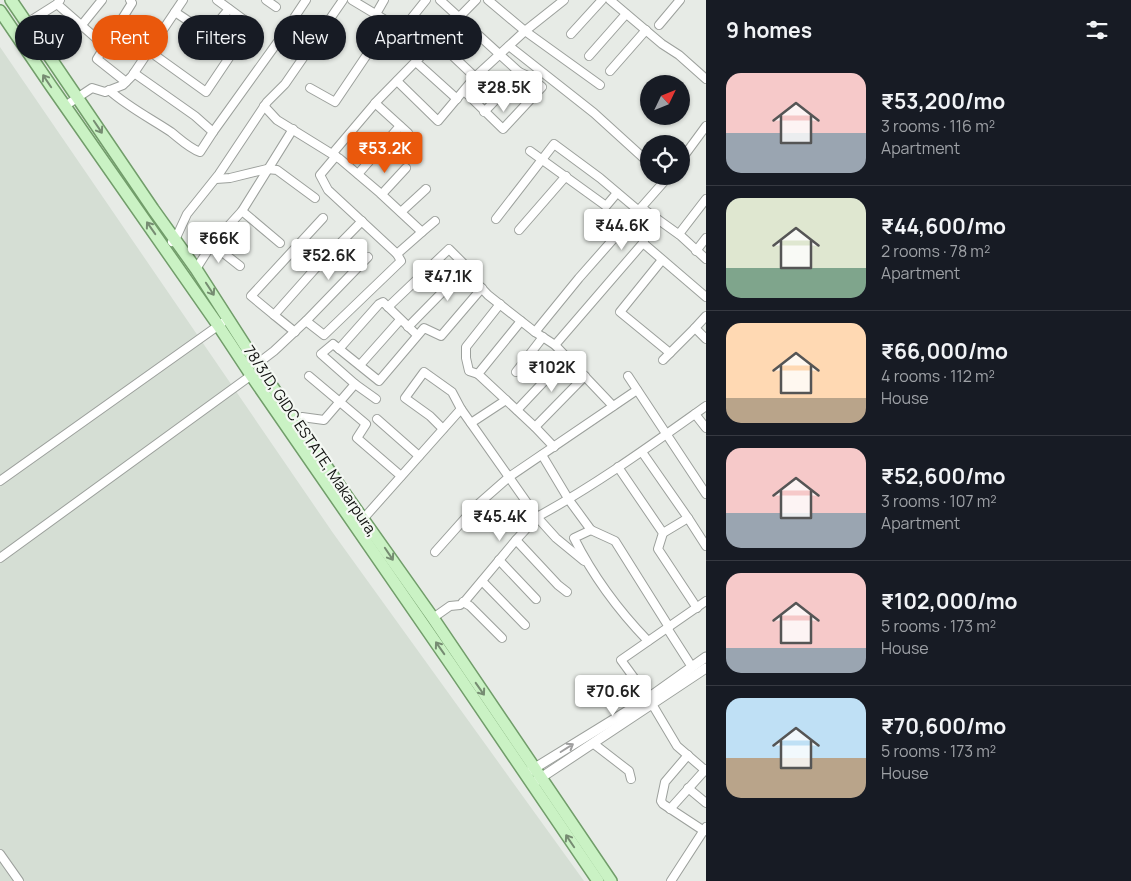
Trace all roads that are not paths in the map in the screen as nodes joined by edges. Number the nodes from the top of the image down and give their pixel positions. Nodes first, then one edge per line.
1 (11, 0) edge
2 (102, 0) edge
3 (130, 0) edge
4 (183, 0) edge
5 (217, 0) edge
6 (266, 0) edge
7 (306, 0) edge
8 (343, 0) edge
9 (353, 0) edge
10 (384, 0) edge
11 (426, 0) edge
12 (440, 0) edge
13 (476, 0) edge
14 (488, 0) edge
15 (564, 0) edge
16 (602, 0) edge
17 (610, 0) edge
18 (680, 0) edge
19 (58, 2) edge
20 (276, 7) dead end
21 (229, 9) junction
22 (0, 11) edge
23 (175, 12) junction
24 (376, 14) joint
25 (626, 14) junction
26 (21, 15) edge
27 (39, 15) edge
28 (70, 15) edge
29 (125, 15) edge
30 (296, 15) edge
31 (333, 15) edge
32 (414, 15) edge
33 (456, 15) edge
34 (462, 15) edge
35 (168, 22) edge
36 (82, 25) edge
37 (659, 25) dead end
38 (82, 27) edge
39 (646, 30) junction
40 (525, 31) junction
41 (571, 34) dead end
42 (92, 35) edge
43 (482, 39) edge
44 (509, 46) junction
45 (274, 47) edge
46 (500, 55) junction
47 (589, 56) dead end
48 (52, 60) edge
49 (98, 60) edge
50 (143, 60) edge
51 (162, 60) edge
52 (302, 60) edge
53 (364, 60) edge
54 (457, 60) edge
55 (416, 62) joint
56 (610, 71) dead end
57 (519, 72) junction
58 (134, 73) junction
59 (475, 77) junction
60 (706, 79) edge
61 (397, 81) junction
62 (126, 82) junction
63 (600, 84) dead end
64 (310, 88) dead end
65 (109, 90) junction
66 (464, 91) junction
67 (78, 98) junction
68 (457, 99) junction
69 (375, 103) junction
70 (65, 106) junction
71 (264, 106) junction
72 (484, 112) junction
73 (400, 126) junction
74 (706, 126) edge
75 (293, 129) junction
76 (213, 132) junction
77 (408, 133) dead end
78 (690, 148) edge
79 (530, 151) dead end
80 (334, 155) junction
81 (640, 155) edge
82 (542, 159) junction
83 (267, 168) junction
84 (406, 168) dead end
85 (358, 174) junction
86 (566, 176) junction
87 (216, 179) junction
88 (660, 185) edge
89 (426, 189) dead end
90 (617, 193) junction
91 (382, 194) junction
92 (315, 198) dead end
93 (706, 199) edge
94 (640, 210) junction
95 (242, 211) junction
96 (401, 212) junction
97 (323, 218) dead end
98 (496, 219) dead end
99 (631, 220) junction
100 (362, 221) junction
101 (435, 221) dead end
102 (519, 230) dead end
103 (422, 232) junction
104 (678, 234) junction
105 (706, 238) edge
106 (175, 240) junction
107 (280, 243) dead end
108 (212, 244) junction
109 (643, 244) junction
110 (164, 247) junction
111 (696, 250) junction
112 (397, 254) junction
113 (368, 257) dead end
114 (706, 259) edge
115 (662, 260) junction
116 (240, 266) dead end
117 (467, 267) junction
118 (196, 268) junction
119 (482, 288) junction
120 (706, 297) edge
121 (500, 304) junction
122 (388, 308) junction
123 (274, 315) junction
124 (706, 316) edge
125 (228, 318) junction
126 (400, 320) junction
127 (306, 321) junction
128 (521, 321) junction
129 (218, 325) junction
130 (408, 327) junction
131 (695, 328) junction
132 (295, 332) junction
133 (535, 332) junction
134 (417, 335) junction
135 (543, 337) junction
136 (706, 339) edge
137 (555, 345) junction
138 (339, 349) junction
139 (670, 353) junction
140 (567, 357) junction
141 (663, 360) dead end
142 (360, 365) junction
143 (259, 366) junction
144 (516, 372) dead end
145 (478, 374) junction
146 (251, 375) junction
147 (309, 376) dead end
148 (585, 376) junction
149 (628, 376) dead end
150 (355, 384) junction
151 (637, 390) junction
152 (376, 399) dead end
153 (506, 400) junction
154 (340, 402) junction
155 (614, 406) junction
156 (706, 406) edge
157 (461, 409) junction
158 (517, 410) junction
159 (695, 414) junction
160 (295, 419) junction
161 (377, 419) dead end
162 (471, 423) junction
163 (535, 427) junction
164 (706, 428) edge
165 (443, 429) junction
166 (667, 433) junction
167 (554, 447) junction
168 (642, 452) junction
169 (542, 455) junction
170 (419, 456) junction
171 (618, 467) junction
172 (401, 476) junction
173 (509, 478) junction
174 (0, 481) edge
175 (706, 494) edge
176 (569, 500) junction
177 (537, 517) junction
178 (364, 518) junction
179 (688, 518) junction
180 (591, 530) junction
181 (663, 533) junction
182 (516, 540) junction
183 (706, 546) edge
184 (435, 552) dead end
185 (0, 558) edge
186 (499, 560) junction
187 (590, 567) junction
188 (482, 581) junction
189 (567, 592) dead end
190 (536, 600) dead end
191 (706, 601) edge
192 (463, 602) junction
193 (697, 608) junction
194 (433, 618) junction
195 (525, 625) dead end
196 (668, 628) junction
197 (502, 638) dead end
198 (648, 641) junction
199 (706, 657) edge
200 (692, 667) junction
201 (706, 668) edge
202 (650, 703) junction
203 (594, 744) junction
204 (688, 755) junction
205 (706, 770) edge
206 (533, 776) junction
207 (631, 779) dead end
208 (688, 788) junction
209 (706, 802) edge
210 (670, 808) junction
211 (705, 829) edge
212 (0, 854) edge
213 (19, 881) edge
214 (598, 881) edge
215 (611, 881) edge
216 (670, 881) edge

1 - 26 main road, 78/3/D, GIDC ESTATE, Makarpura,
2 - 36 street
3 - 29 street
4 - 23 street
5 - 21 street
6 - 20 street
7 - 30 street
8 - 31 street
9 - 24 street
10 - 24 street
11 - 32 street
12 - 33 street
13 - 34 street
14 - 40 street
15 - 40 street
16 - 41 street
17 - 25 street
18 - 37 street
19 - 27 street
19 - 28 street
21 - 23 street
21 - 51 street
70 -> 22 main road, 78/3/D, GIDC ESTATE, Makarpura,
23 - 35 street
25 - 39 street
25 - 47 street
38 - 42 street
39 - 56 street
39 - 60 street
40 - 44 street
40 - 63 street
43 - 46 street
44 - 46 street
44 - 81 street
45 - 76 street
46 - 57 street
46 - 59 street
48 - 67 main road, 78/3/D, GIDC ESTATE, Makarpura,
49 - 62 street
50 - 58 street
52 - 71 street
53 - 64 street
54 - 59 street
55 - 61 street
55 - 68 street
57 - 72 street
57 - 72 street
58 - 62 street
58 - 76 street
59 - 66 street
61 - 68 street
61 - 69 street
62 - 65 street
65 - 67 street
65 - 76 street
66 - 68 street
66 - 72 street
67 - 70 street
67 -> 106 main road, 78/3/D, GIDC ESTATE, Makarpura,
69 - 73 street
69 - 80 street
110 -> 70 main road, 78/3/D, GIDC ESTATE, Makarpura,
71 - 75 street
71 - 87 street
73 - 77 street
73 - 85 street
74 - 78 street
75 - 80 street
75 - 83 street
79 - 82 street
80 - 85 street
80 - 100 street
82 - 86 street
82 - 90 street
82 - 98 street
83 - 87 street
83 - 92 street
83 - 95 street
84 - 91 street
85 - 91 street
86 - 90 street
86 - 102 street
87 - 106 street
88 - 94 street
89 - 96 street
90 - 94 street
91 - 96 street
93 - 104 street
94 - 99 street
94 - 104 street
95 - 107 street
95 - 108 street
96 - 103 street
97 - 123 street
99 - 109 street
99 - 133 street
100 - 112 street
100 - 123 street
101 - 103 street
103 - 112 street
104 - 111 street
105 - 111 street
106 - 110 street
106 - 118 main road, 78/3/D, GIDC ESTATE, Makarpura,
108 - 116 street
108 - 118 street
109 - 115 street
109 - 137 street
110 - 129 main road, 78/3/D, GIDC ESTATE, Makarpura,
111 - 114 street
112 - 127 street
113 - 127 street
115 - 120 street
115 - 139 street
117 - 119 street
117 - 122 street
117 - 130 street
118 -> 125 main road, 78/3/D, GIDC ESTATE, Makarpura,
119 - 121 street
119 - 134 street
121 - 128 street
121 - 145 street
122 - 126 street
122 - 138 street
123 - 132 street
124 - 131 street
125 - 129 street
125 - 143 main road, 78/3/D, GIDC ESTATE, Makarpura,
126 - 130 street
126 - 142 street
127 - 132 street
128 - 133 street
128 - 145 street
129 - 146 main road, 78/3/D, GIDC ESTATE, Makarpura,
129 - 174 street
130 - 134 street
131 - 136 street
131 - 139 street
132 - 143 street
133 - 135 street
134 - 142 street
135 - 137 street
135 - 144 street
137 - 140 street
138 - 142 street
138 - 150 street
139 - 141 street
140 - 148 street
140 - 158 street
143 - 146 street
143 - 160 main road, 78/3/D, GIDC ESTATE, Makarpura,
145 - 153 street
146 - 185 street
206 -> 146 main road, 78/3/D, GIDC ESTATE, Makarpura,
147 - 154 street
148 - 155 street
148 - 163 street
149 - 151 street
150 - 152 street
150 - 154 street
151 - 155 street
151 - 166 street
153 - 158 street
153 - 162 street
154 - 160 street
154 - 172 street
155 - 167 street
156 - 159 street
157 - 162 street
157 - 165 street
157 - 165 street
158 - 163 street
159 - 164 street
159 - 166 street
160 - 178 main road, 78/3/D, GIDC ESTATE, Makarpura,
161 - 170 street
162 - 173 street
163 - 167 street
165 - 170 street
166 - 168 street
166 - 175 street
167 - 169 street
168 - 171 street
168 - 179 street
169 - 173 street
169 - 176 street
170 - 172 street
171 - 176 street
171 - 181 street
172 - 178 street
173 - 177 street
173 - 184 street
176 - 177 street
176 - 180 street
177 - 182 street
177 - 187 street
178 -> 194 main road, 78/3/D, GIDC ESTATE, Makarpura,
179 - 181 street
179 - 183 street
180 - 187 street
180 - 196 street
181 - 193 street
182 - 186 street
182 - 189 street
186 - 188 street
186 - 190 street
187 - 198 street
188 - 192 street
188 - 195 street
191 - 193 street
192 - 194 street
192 - 197 street
193 - 196 street
194 -> 206 main road, 78/3/D, GIDC ESTATE, Makarpura,
196 - 198 street
196 - 200 street
198 - 202 street
199 - 200 street
200 - 202 street
201 - 202 street
202 - 203 street
202 - 204 street
206 -> 202 street
203 - 206 street
203 - 207 street
204 - 205 street
204 - 210 street
205 - 208 street
214 -> 206 main road, 78/3/D, GIDC ESTATE, Makarpura,
206 - 215 main road, 78/3/D, GIDC ESTATE, Makarpura,
208 - 209 street
208 - 210 street
210 - 211 street
211 - 216 street
212 - 213 street

